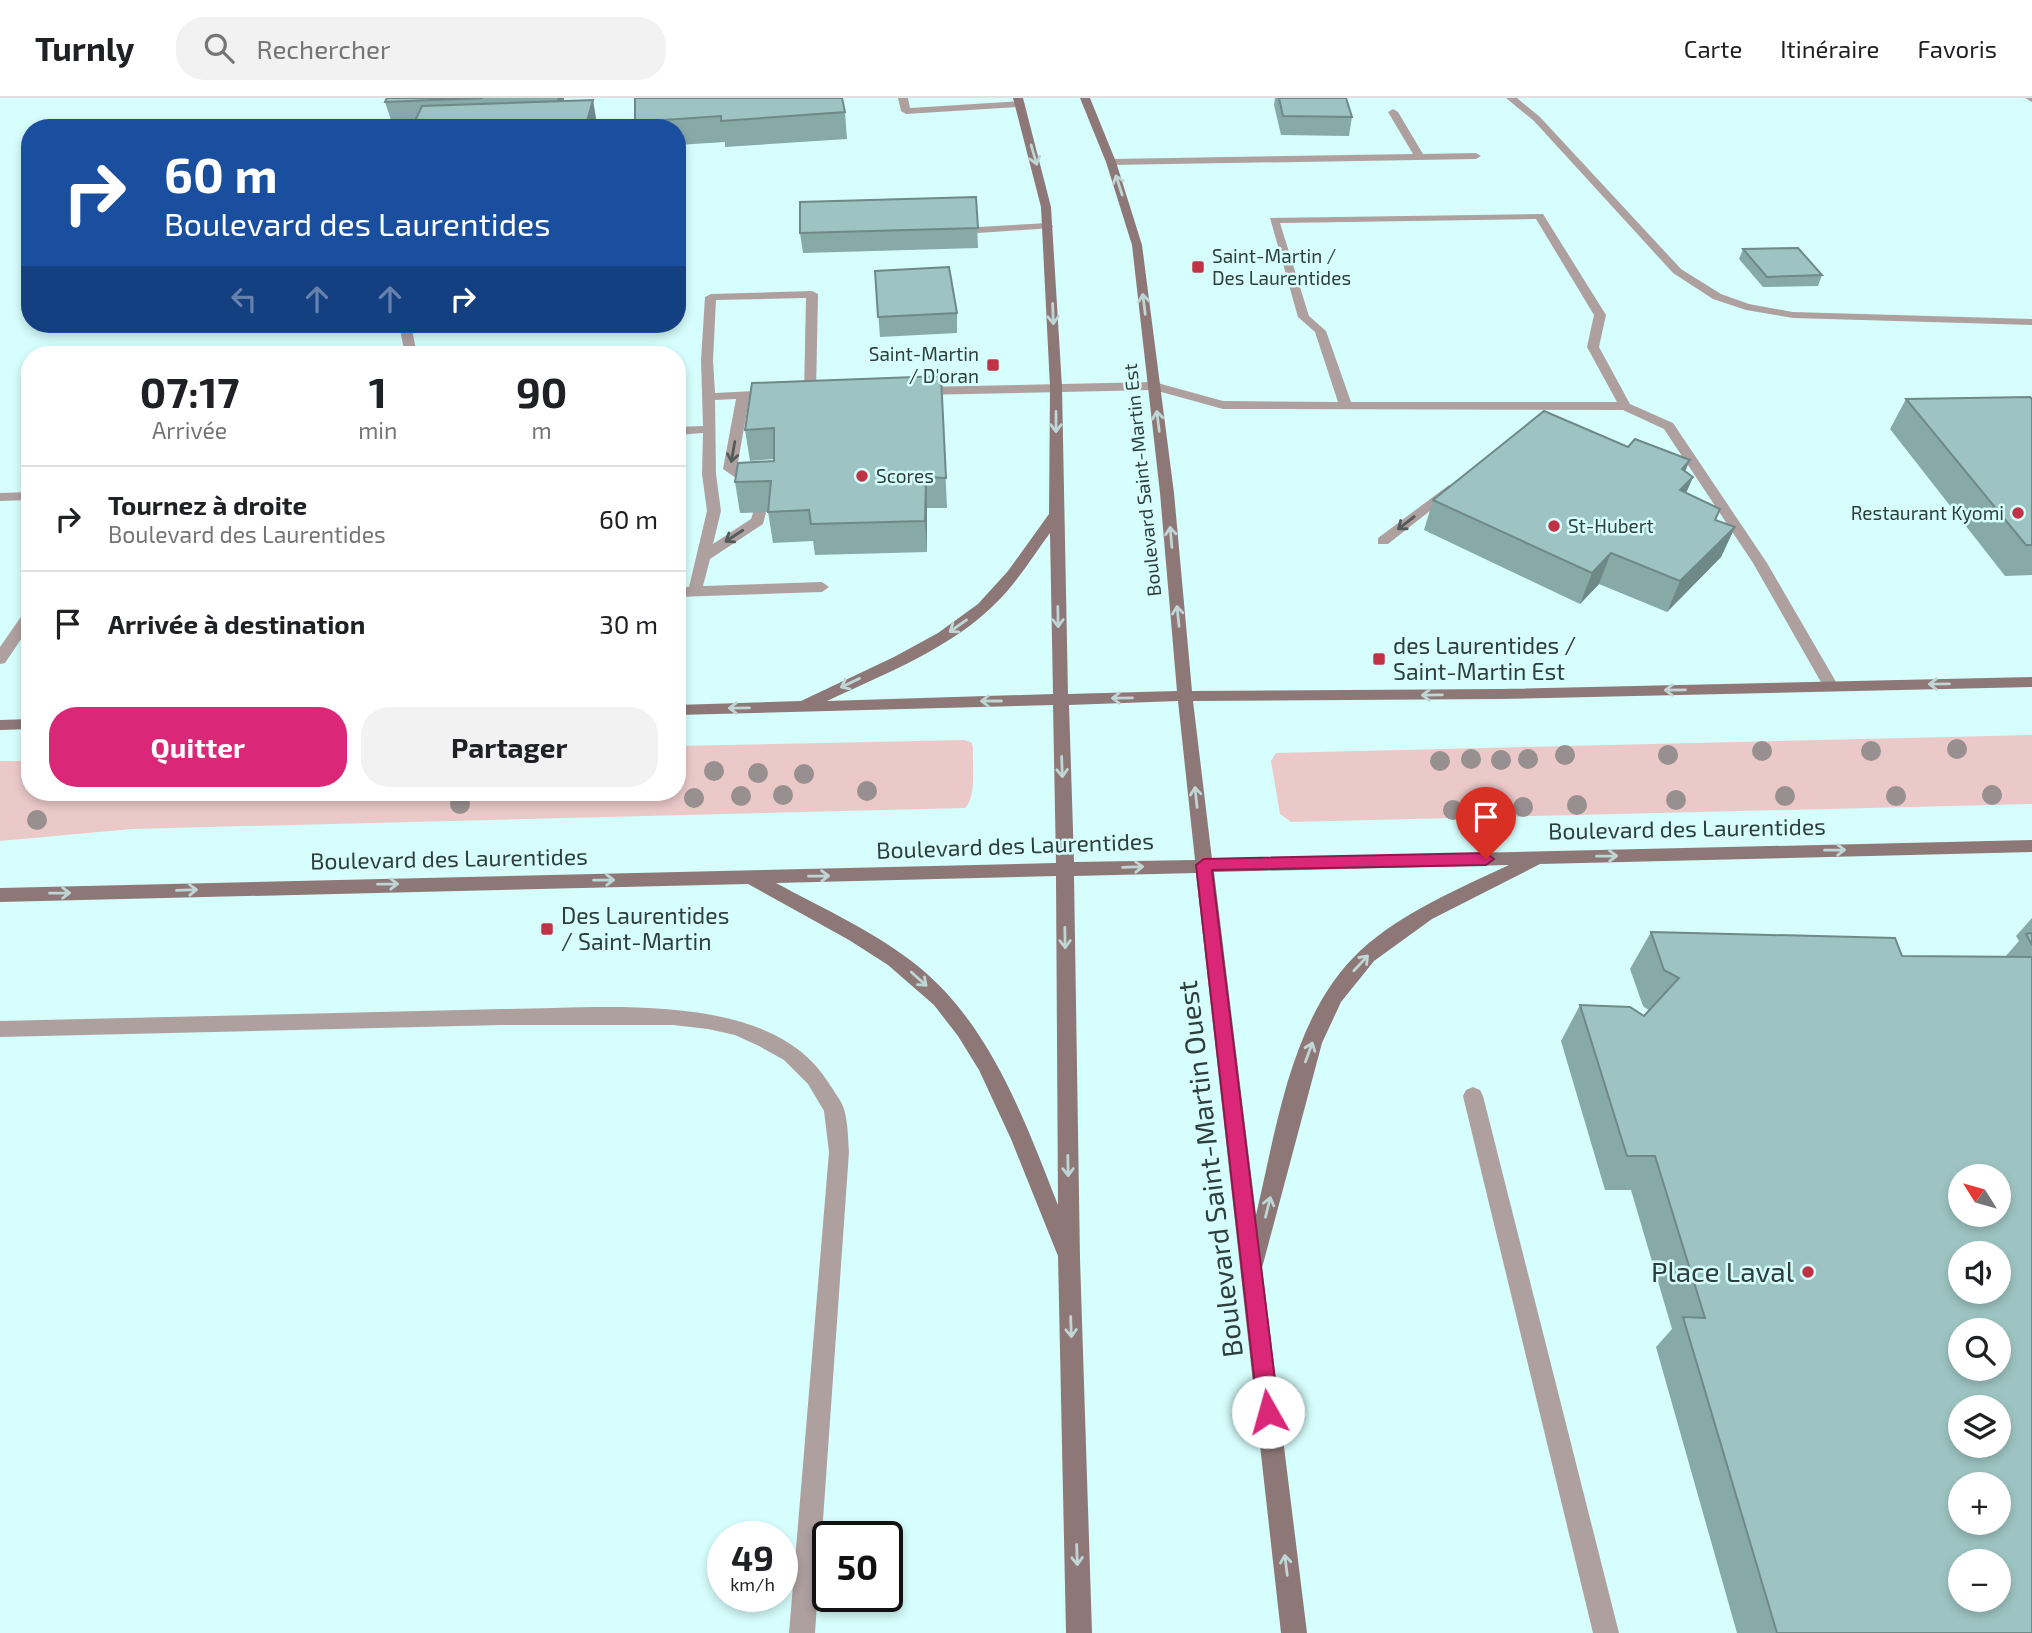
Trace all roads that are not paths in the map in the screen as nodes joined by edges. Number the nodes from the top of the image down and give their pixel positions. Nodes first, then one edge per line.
1 (903, 98) edge
2 (1086, 98) edge
3 (1511, 98) edge
4 (1019, 101) edge
5 (1393, 112) dead end
6 (1476, 156) dead end
7 (1420, 157) junction
8 (1111, 162) junction
9 (1048, 226) junction
10 (978, 230) edge
11 (2032, 322) edge
12 (1154, 386) junction
13 (1056, 387) junction
14 (902, 391) edge
15 (743, 396) junction
16 (709, 397) junction
17 (1346, 406) junction
18 (1625, 406) junction
19 (710, 429) junction
20 (686, 430) edge
21 (1464, 477) edge
22 (1695, 487) dead end
23 (762, 492) edge
24 (21, 496) edge
25 (0, 497) edge
26 (1719, 500) junction
27 (759, 513) edge
28 (1056, 514) junction
29 (1383, 541) dead end
30 (704, 556) junction
31 (822, 587) dead end
32 (695, 591) junction
33 (686, 592) edge
34 (21, 628) edge
35 (0, 659) edge
36 (2032, 682) edge
37 (1831, 687) junction
38 (1185, 696) junction
39 (1059, 699) junction
40 (802, 707) junction
41 (686, 710) edge
42 (21, 724) edge
43 (0, 725) edge
44 (2032, 846) edge
45 (1539, 858) junction
46 (1204, 865) junction
47 (1065, 870) junction
48 (751, 877) junction
49 (0, 895) edge
50 (0, 1029) edge
51 (1473, 1096) dead end
52 (1069, 1259) junction
53 (1252, 1273) junction
54 (802, 1633) edge
55 (1079, 1633) edge
56 (1294, 1633) edge
57 (1606, 1633) edge

1 - 4 lane
2 - 8 main road, Boulevard Saint-Martin Est
3 - 11 lane
4 -> 9 main road
5 - 7 lane
6 - 7 lane
7 - 8 lane
12 -> 8 main road, Boulevard Saint-Martin Est
9 - 10 lane
9 -> 13 main road
12 - 13 lane
12 - 17 lane
38 -> 12 main road, Boulevard Saint-Martin Est
13 - 14 lane
13 -> 28 main road
15 - 16 lane
15 - 16 lane
15 -> 23 lane
16 - 19 lane
17 - 18 lane
17 - 18 lane
18 - 26 lane
19 - 20 lane
19 - 30 lane
21 -> 29 lane
22 - 26 lane
24 - 25 lane
26 - 37 lane
27 -> 30 lane
28 -> 39 main road
28 -> 40 main road
30 - 32 lane
31 - 32 lane
32 - 33 lane
34 - 35 lane
36 -> 37 main road
37 -> 38 main road
38 -> 39 main road
46 -> 38 main road, Boulevard Saint-Martin Est
39 -> 40 main road
39 -> 47 main road
40 -> 41 main road
42 - 43 main road
45 -> 44 main road, Boulevard des Laurentides
45 - 46 main road, Boulevard des Laurentides
53 -> 45 main road
47 -> 46 main road, Boulevard des Laurentides
46 - 53 main road, Boulevard Saint-Martin Ouest
48 -> 47 main road, Boulevard des Laurentides
47 -> 52 main road
49 -> 48 main road, Boulevard des Laurentides
48 -> 52 main road
50 - 54 lane
51 - 57 lane
52 -> 55 main road
56 -> 53 main road, Boulevard Saint-Martin Ouest

